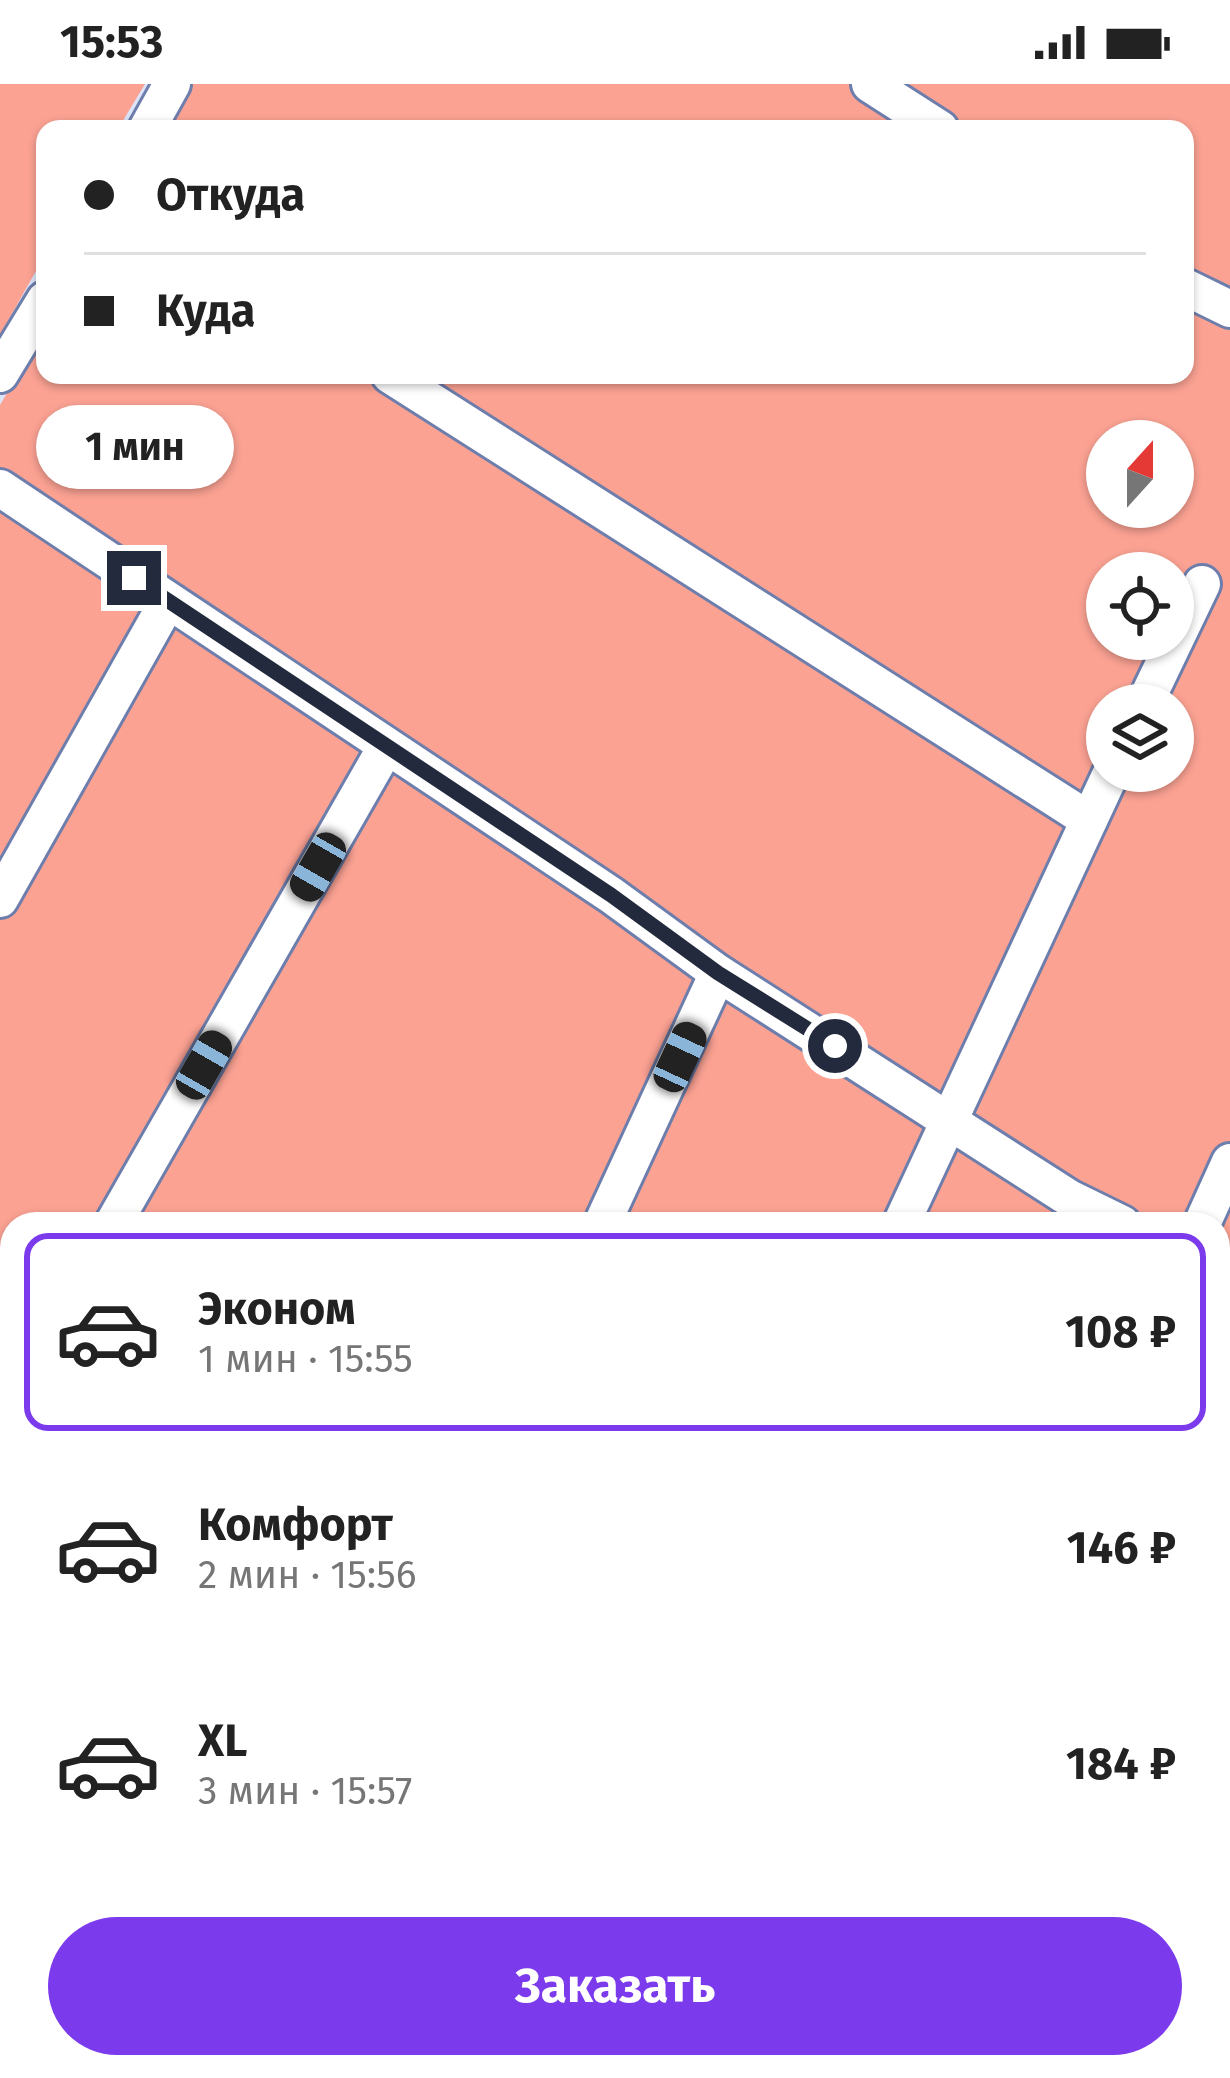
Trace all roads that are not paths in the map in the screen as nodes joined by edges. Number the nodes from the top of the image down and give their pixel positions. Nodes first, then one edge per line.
1 (172, 84) edge
2 (870, 84) edge
3 (152, 120) edge
4 (926, 120) edge
5 (1194, 293) edge
6 (1230, 309) edge
7 (36, 316) edge
8 (0, 374) edge
9 (404, 384) edge
10 (0, 488) edge
11 (1202, 584) dead end
12 (168, 601) junction
13 (1154, 684) edge
14 (386, 748) junction
15 (1102, 792) edge
16 (1089, 820) junction
17 (0, 899) edge
18 (718, 973) junction
19 (951, 1120) junction
20 (1230, 1162) edge
21 (120, 1212) edge
22 (608, 1212) edge
23 (907, 1212) edge
24 (1098, 1212) edge
25 (1207, 1212) edge

1 - 3 street
2 - 4 street
5 - 6 street
7 - 8 street
9 - 16 street
10 - 12 street
11 - 13 street
12 - 14 street
12 - 17 street
14 - 18 street
14 - 21 street
15 - 16 street
16 - 19 street
18 - 19 street
18 - 22 street
19 - 23 street
19 - 24 street
20 - 25 street

